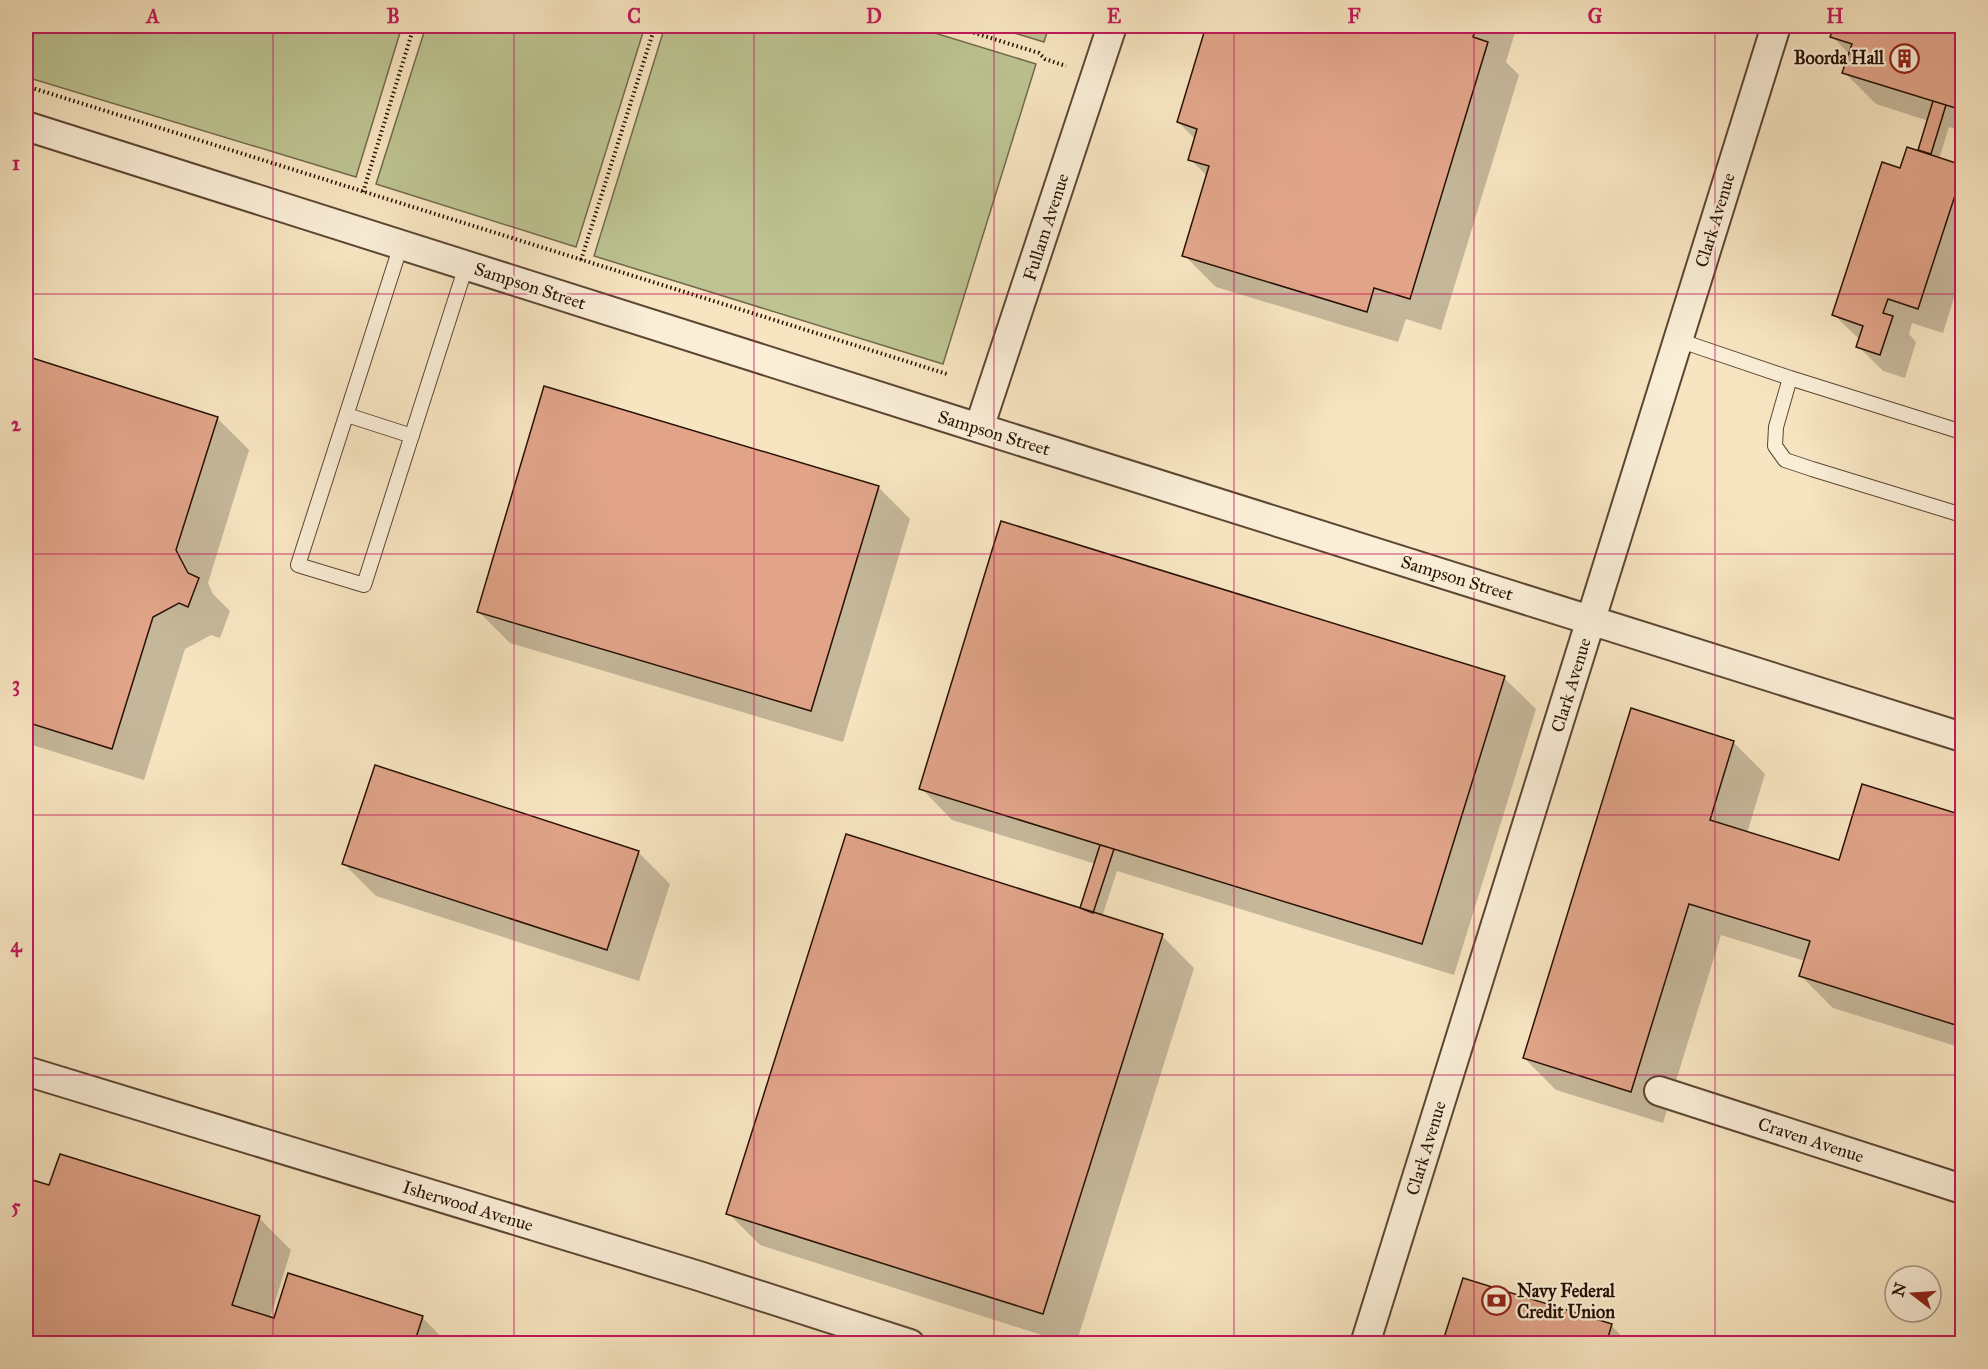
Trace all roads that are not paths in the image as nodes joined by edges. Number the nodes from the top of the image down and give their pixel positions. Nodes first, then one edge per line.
1 (1112, 26) edge
2 (1776, 26) edge
3 (26, 126) edge
4 (401, 245) junction
5 (466, 266) junction
6 (1678, 340) junction
7 (1790, 378) junction
8 (346, 415) junction
9 (979, 428) junction
10 (1962, 432) edge
11 (412, 436) junction
12 (1962, 515) edge
13 (1591, 620) junction
14 (1962, 737) edge
15 (26, 1071) edge
16 (1659, 1091) dead end
17 (1962, 1189) edge
18 (910, 1344) edge
19 (1365, 1344) edge

1 - 9 street, Fullam Avenue
2 - 6 street, Clark Avenue
3 - 4 street, Sampson Street
4 - 5 street, Sampson Street
4 - 8 lane
5 - 9 street, Sampson Street
5 - 11 lane
6 - 7 lane
6 - 13 street, Clark Avenue
7 - 10 lane
7 - 12 lane
8 - 11 lane
8 - 11 lane
9 - 13 street, Sampson Street
13 - 14 street, Sampson Street
13 - 19 street, Clark Avenue
15 - 18 street, Isherwood Avenue
16 - 17 street, Craven Avenue

